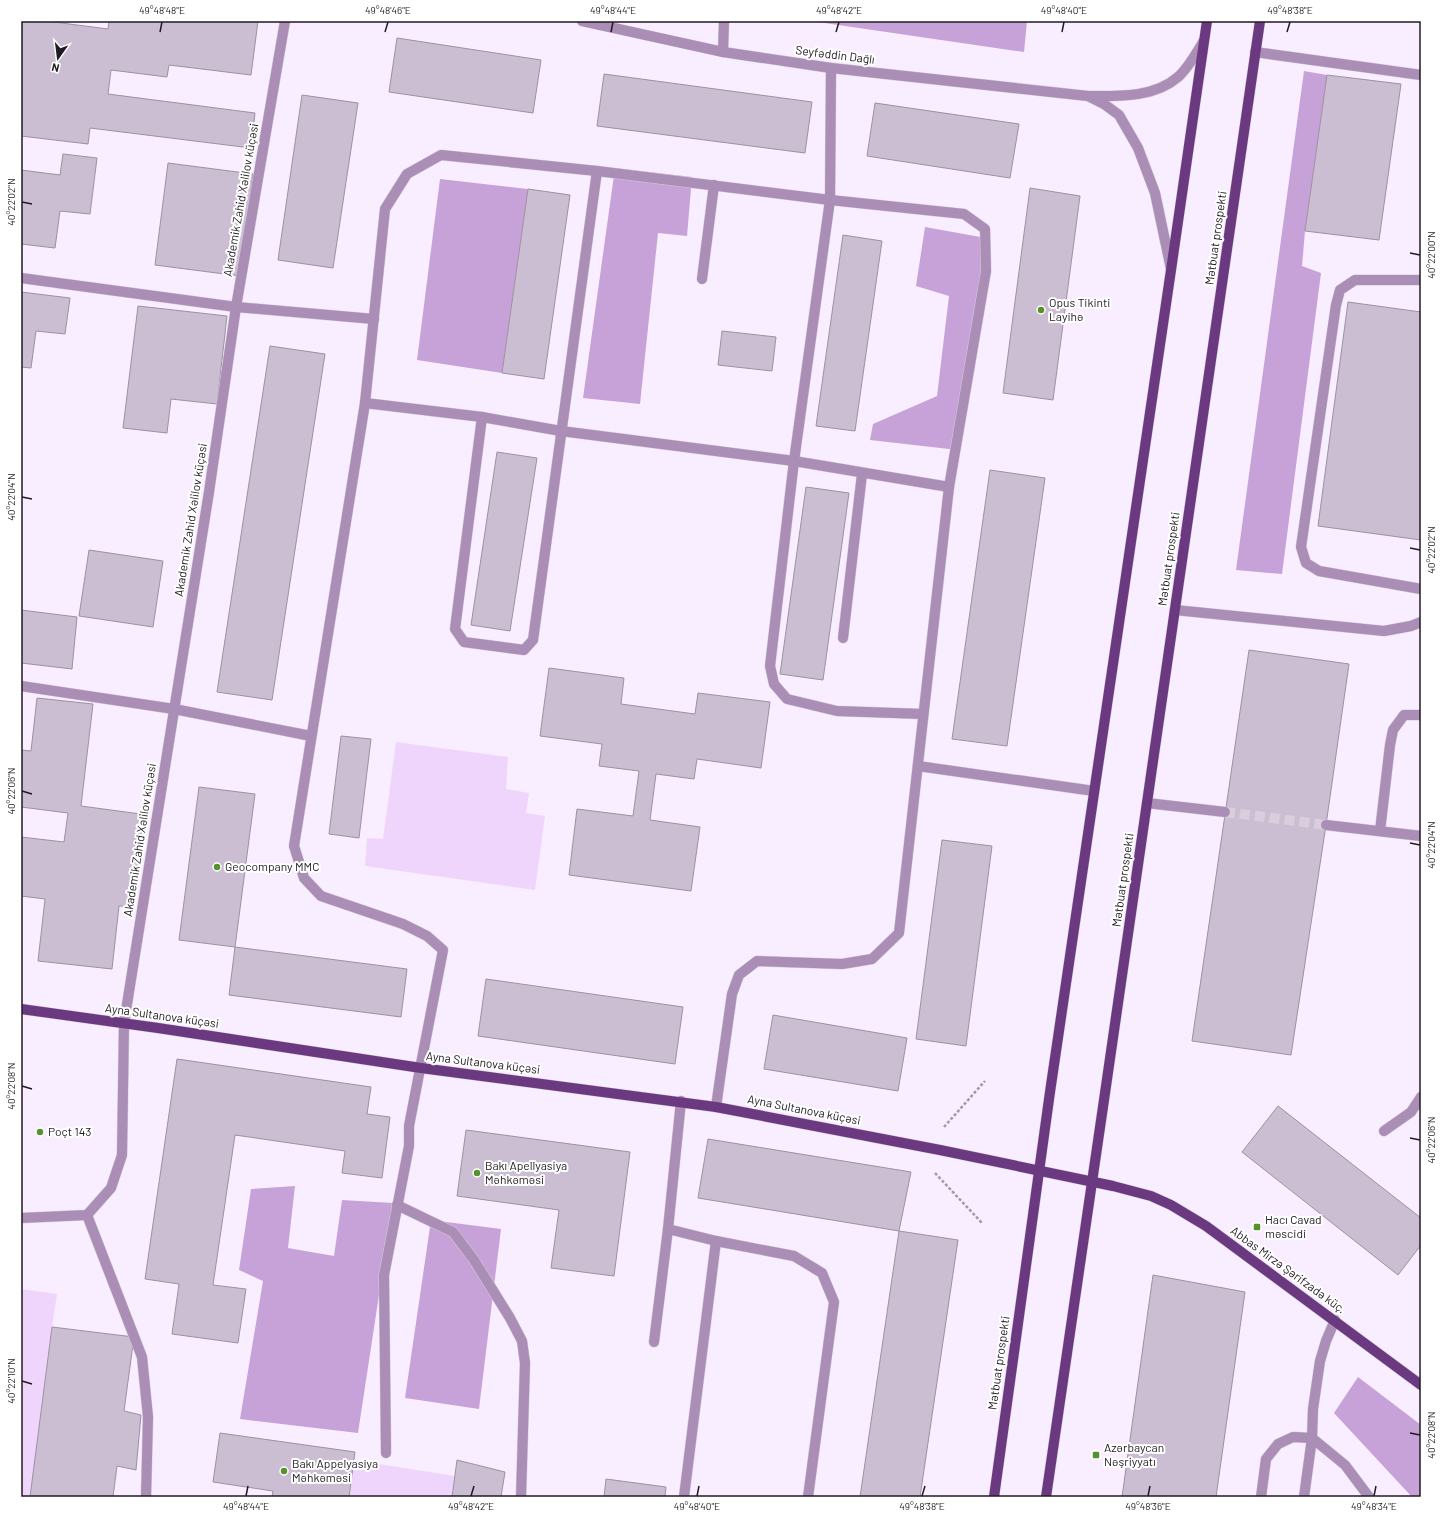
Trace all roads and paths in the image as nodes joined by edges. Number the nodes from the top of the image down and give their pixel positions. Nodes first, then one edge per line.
1 (285, 21) edge
2 (582, 21) edge
3 (724, 21) edge
4 (1207, 21) edge
5 (1260, 21) edge
6 (1204, 42) junction
7 (723, 52) junction
8 (1256, 52) junction
9 (831, 68) junction
10 (1421, 75) edge
11 (1088, 96) junction
12 (597, 171) junction
13 (714, 186) junction
14 (830, 200) junction
15 (1171, 270) junction
16 (21, 278) edge
17 (702, 279) dead end
18 (1421, 280) edge
19 (236, 307) junction
20 (374, 319) junction
21 (365, 403) junction
22 (482, 417) junction
23 (561, 431) junction
24 (794, 462) junction
25 (862, 474) junction
26 (949, 487) junction
27 (1421, 589) edge
28 (1175, 610) junction
29 (1421, 622) edge
30 (843, 638) dead end
31 (21, 686) edge
32 (174, 709) junction
33 (923, 714) junction
34 (1421, 715) edge
35 (311, 736) junction
36 (918, 766) junction
37 (1094, 791) junction
38 (1147, 803) junction
39 (1226, 812) tunnel mouth
40 (1326, 824) tunnel mouth
41 (1380, 831) junction
42 (1421, 836) edge
43 (21, 1009) edge
44 (124, 1023) junction
45 (421, 1068) junction
46 (985, 1081) dead end
47 (1421, 1097) edge
48 (681, 1101) junction
49 (716, 1107) junction
50 (944, 1127) dead end
51 (1384, 1132) dead end
52 (1039, 1171) junction
53 (935, 1173) dead end
54 (1092, 1182) junction
55 (397, 1205) junction
56 (87, 1215) junction
57 (21, 1218) edge
58 (982, 1223) dead end
59 (668, 1229) junction
60 (716, 1242) junction
61 (1335, 1320) junction
62 (654, 1342) dead end
63 (1421, 1385) edge
64 (1312, 1438) junction
65 (386, 1453) dead end
66 (146, 1497) edge
67 (521, 1497) edge
68 (684, 1497) edge
69 (808, 1497) edge
70 (994, 1497) edge
71 (1046, 1497) edge
72 (1261, 1497) edge
73 (1304, 1497) edge
74 (1369, 1497) edge

1 - 19 street, Akademik Zahid Xəlilov küçəsi
2 - 7 street, Seyfəddin Dağlı
3 - 7 street
4 - 6 main road
5 - 8 main road, Mətbuat prospekti
6 - 11 street, Seyfəddin Dağlı
6 - 15 main road
7 - 9 street, Seyfəddin Dağlı
8 - 10 street
8 - 28 main road, Mətbuat prospekti
9 - 11 street, Seyfəddin Dağlı
9 - 14 street
11 - 15 street
12 - 13 street
12 - 20 street
12 - 23 street
13 - 14 street
13 - 17 street
14 - 24 street
14 - 26 street
15 - 37 main road
16 - 19 street
18 - 27 street
19 - 20 street
19 - 32 street, Akademik Zahid Xəlilov küçəsi
20 - 21 street
21 - 22 street
21 - 35 street
22 - 23 street
22 - 23 street
23 - 24 street
24 - 25 street
24 - 33 street
25 - 26 street
25 - 30 street
26 - 33 street
28 - 29 street
28 - 38 main road, Mətbuat prospekti
31 - 32 street
32 - 35 street
32 - 44 street, Akademik Zahid Xəlilov küçəsi
33 - 36 street
34 - 41 street
35 - 45 street
36 - 37 street
36 - 49 street
37 - 52 main road, Mətbuat prospekti
38 - 39 street
38 - 54 main road, Mətbuat prospekti
40 - 41 street
41 - 42 street
43 - 44 main road, Ayna Sultanova küçəsi
44 - 45 main road, Ayna Sultanova küçəsi
44 - 56 street, Akademik Zahid Xəlilov küçəsi
45 - 48 main road, Ayna Sultanova küçəsi
45 - 55 street
46 - 50 path
47 - 51 street
48 - 49 main road, Ayna Sultanova küçəsi
48 - 59 street
49 - 52 main road, Ayna Sultanova küçəsi
52 - 54 main road, Abbas Mirzə Şərifzadə küç.
52 - 70 main road, Mətbuat prospekti
53 - 58 path
54 - 61 main road, Abbas Mirzə Şərifzadə küç.
54 - 71 main road, Mətbuat prospekti
55 - 65 street
55 - 67 street
56 - 57 street
56 - 66 street
59 - 60 street
59 - 62 street
60 - 68 street
60 - 69 street
61 - 63 main road, Abbas Mirzə Şərifzadə küç.
61 - 64 street
64 - 72 street
64 - 73 street
64 - 74 street

